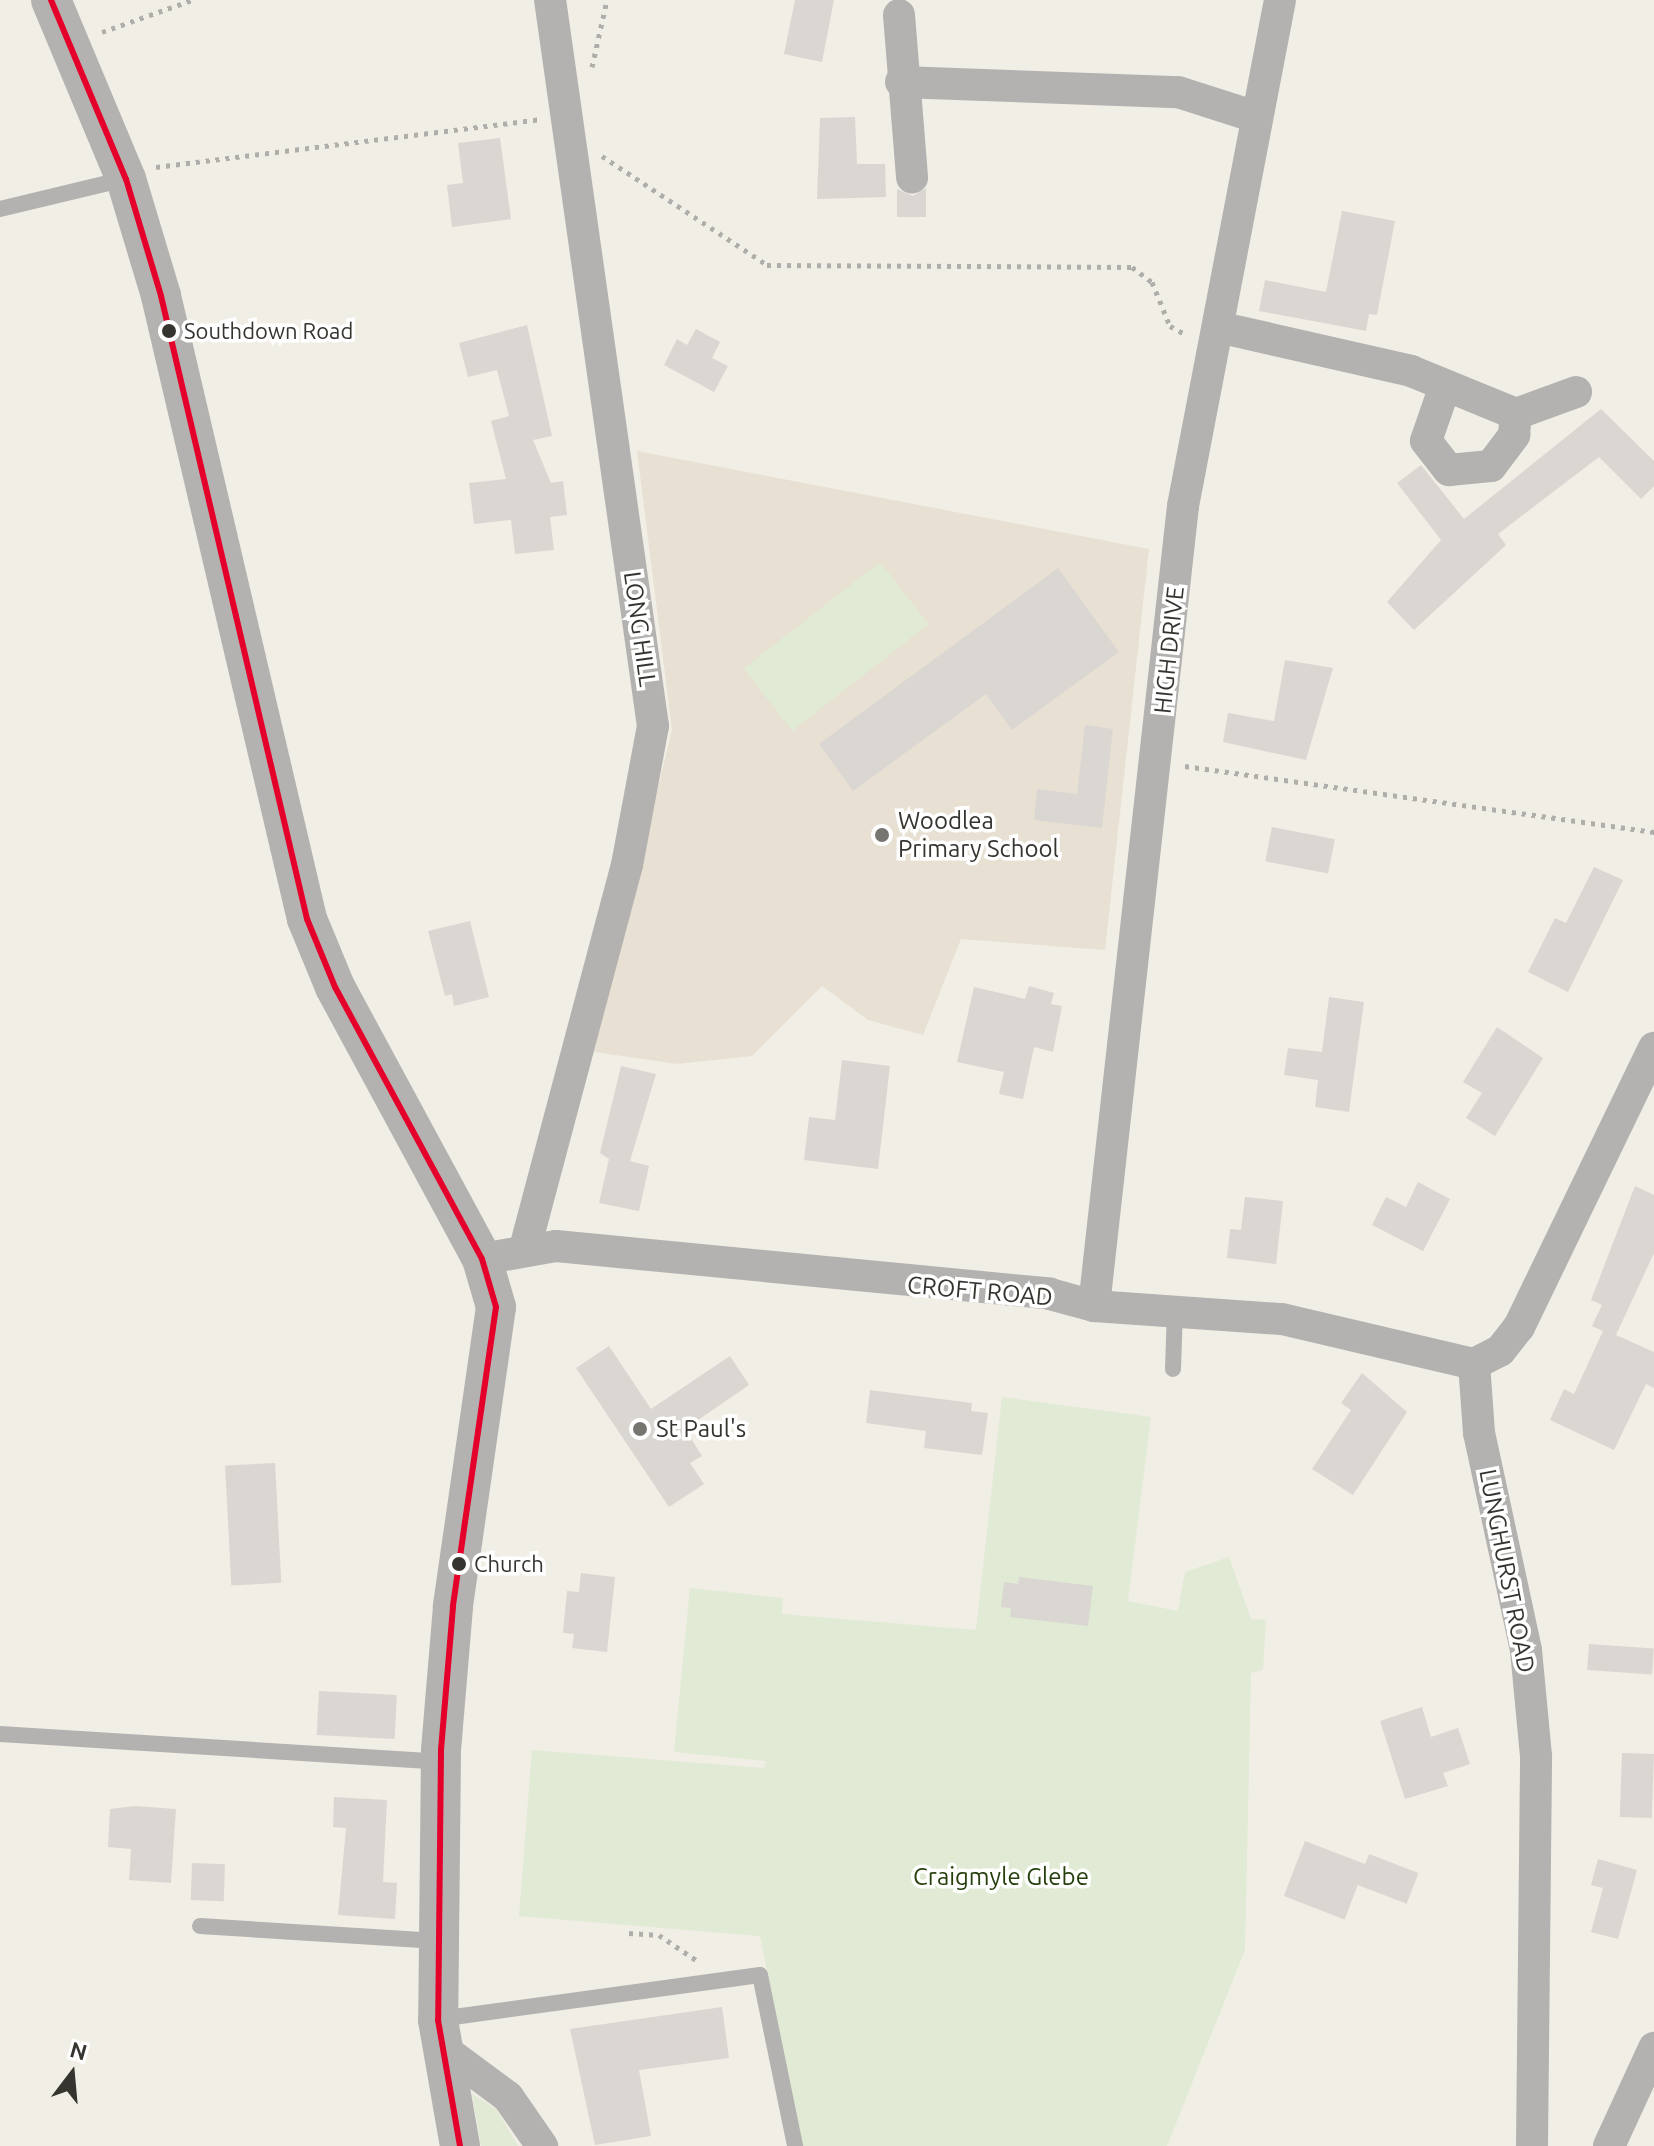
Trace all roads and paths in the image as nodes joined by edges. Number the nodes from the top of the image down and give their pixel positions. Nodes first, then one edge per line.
1 (51, 0) edge
2 (192, 0) edge
3 (550, 0) edge
4 (1280, 0) edge
5 (899, 15) dead end
6 (74, 41) junction
7 (901, 82) junction
8 (1256, 117) junction
9 (562, 123) junction
10 (124, 175) junction
11 (912, 177) dead end
12 (0, 209) edge
13 (1215, 338) junction
14 (1445, 386) junction
15 (1576, 392) dead end
16 (1516, 414) junction
17 (1156, 762) junction
18 (1654, 832) edge
19 (1654, 1048) edge
20 (525, 1248) junction
21 (482, 1259) junction
22 (1094, 1306) junction
23 (1175, 1308) junction
24 (1474, 1364) junction
25 (1173, 1369) dead end
26 (0, 1734) edge
27 (441, 1763) junction
28 (200, 1926) dead end
29 (629, 1933) dead end
30 (438, 1941) junction
31 (708, 1982) junction
32 (440, 2034) junction
33 (1654, 2048) edge
34 (460, 2146) edge
35 (542, 2146) edge
36 (795, 2146) edge
37 (1532, 2146) edge
38 (1609, 2146) edge

1 - 6 street
2 - 6 path
3 - 9 street, LONG HILL
4 - 8 street, HIGH DRIVE
5 - 7 street
6 - 10 street
7 - 8 street
7 - 11 street
8 - 13 street, HIGH DRIVE
9 - 10 path
9 - 13 path
9 - 20 street, LONG HILL
10 - 12 lane
10 - 21 street
13 - 14 street
13 - 17 street, HIGH DRIVE
14 - 16 street
14 - 16 street
15 - 16 street
17 - 18 path
17 - 22 street, HIGH DRIVE
19 - 24 street
20 - 21 street, CROFT ROAD
20 - 22 street, CROFT ROAD
21 - 27 street
22 - 23 street, CROFT ROAD
23 - 24 street, CROFT ROAD
23 - 25 lane
24 - 37 street, LUNGHURST ROAD
26 - 27 lane
27 - 30 street
28 - 30 lane
29 - 31 path
30 - 32 street
31 - 32 lane
31 - 36 lane
32 - 34 street
32 - 35 street
33 - 38 street

